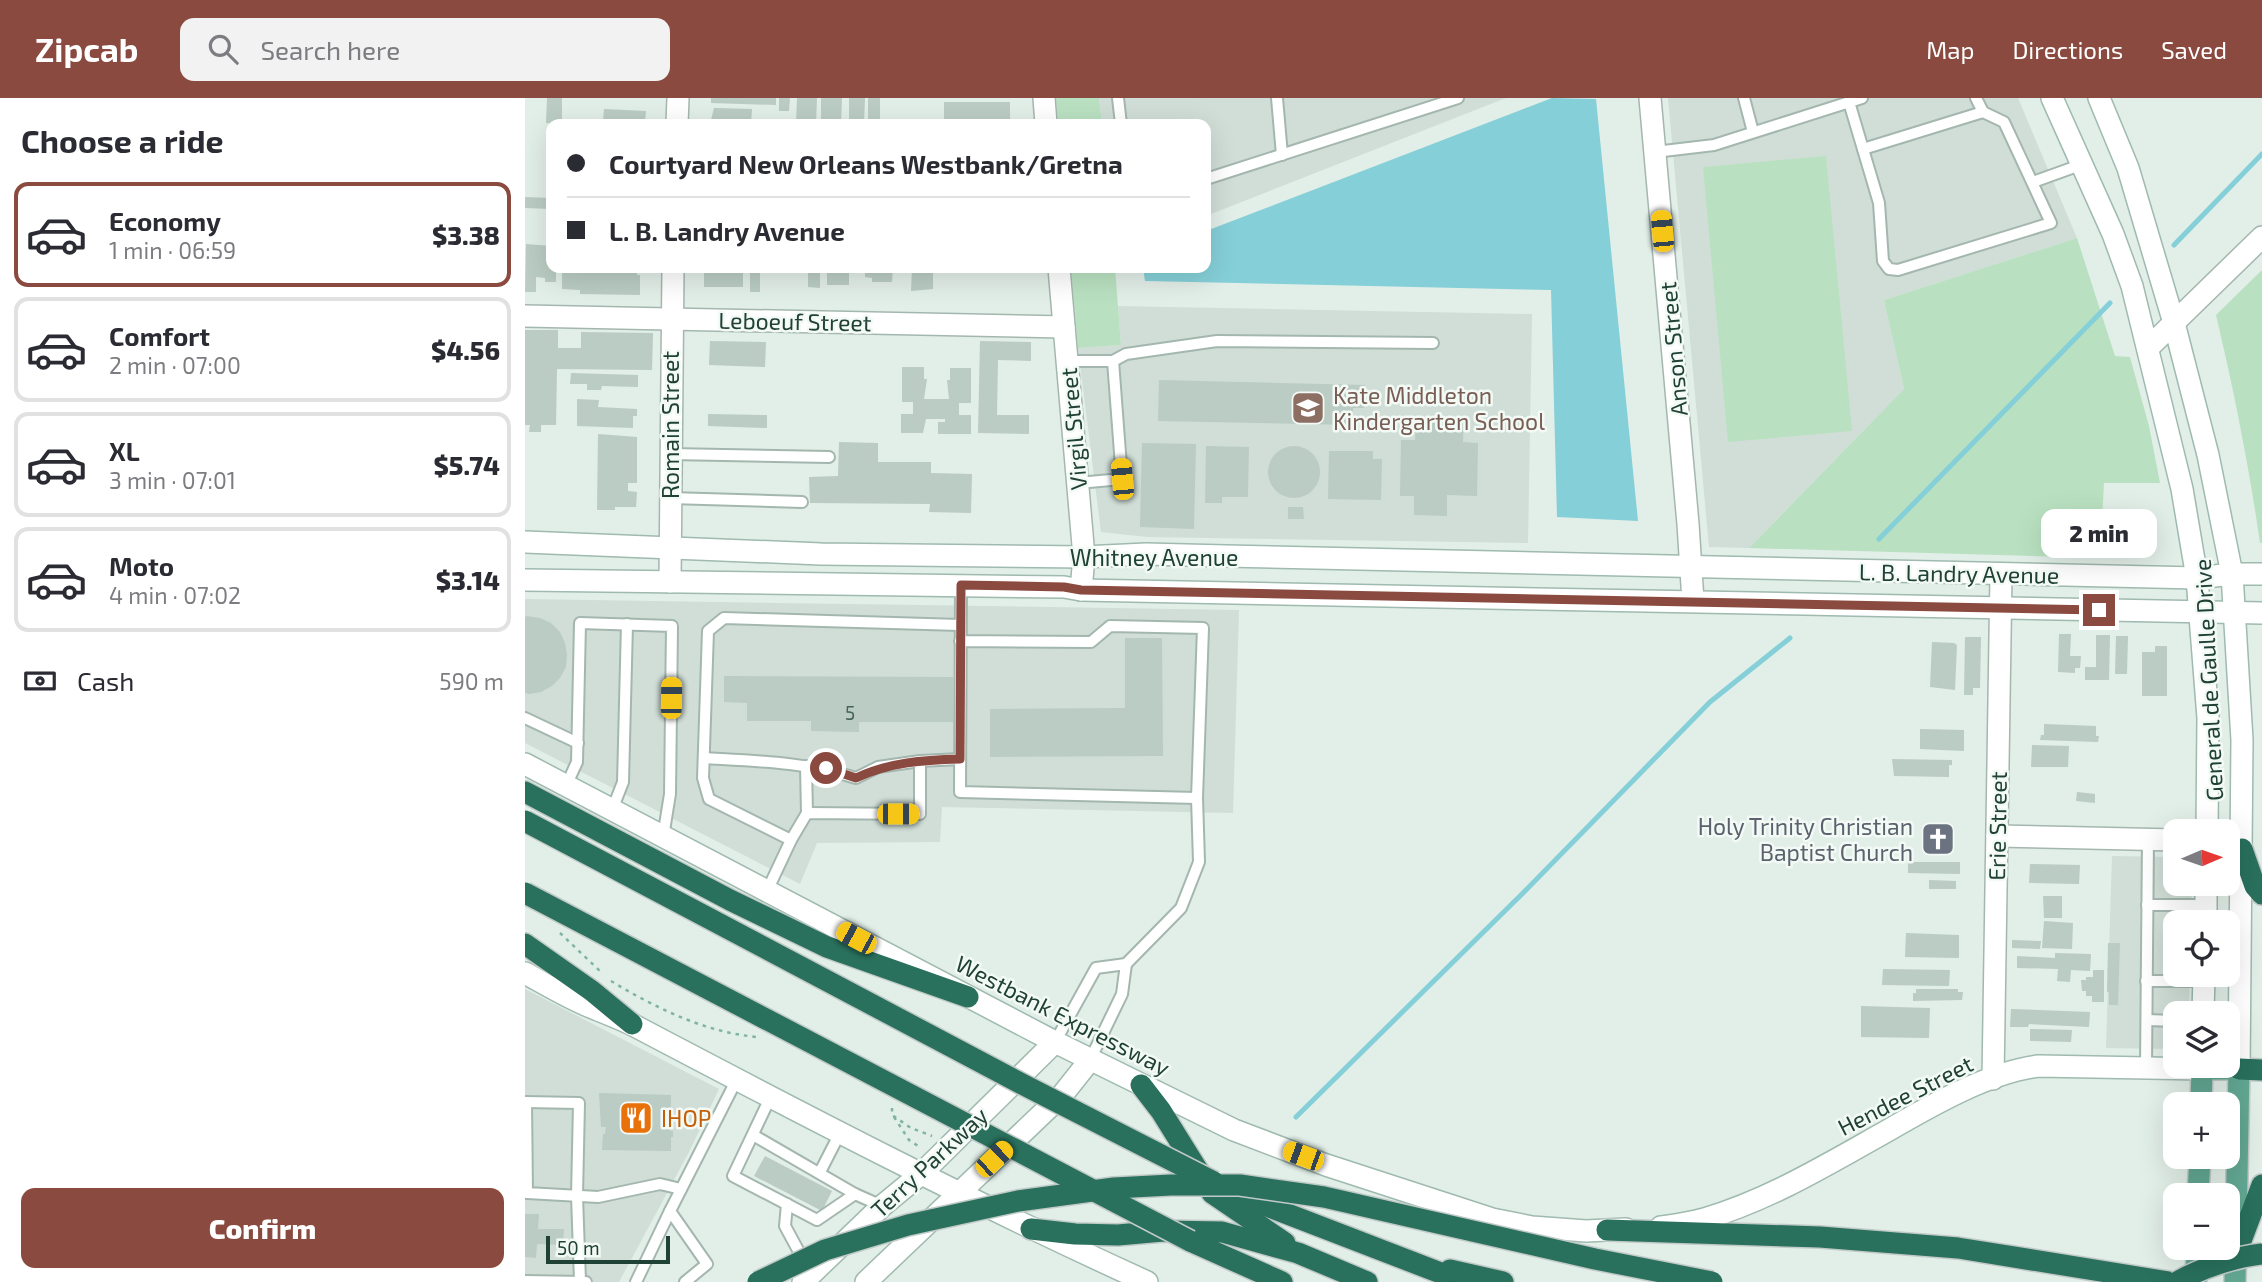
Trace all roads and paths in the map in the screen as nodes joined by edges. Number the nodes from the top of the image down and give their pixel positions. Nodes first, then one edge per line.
1 (678, 98) edge
2 (1044, 98) edge
3 (1118, 98) edge
4 (1277, 98) edge
5 (1458, 98) edge
6 (1650, 98) edge
7 (1744, 98) edge
8 (1862, 98) edge
9 (1976, 98) edge
10 (2052, 98) edge
11 (2099, 98) edge
12 (1849, 102) junction
13 (1983, 112) junction
14 (677, 119) edge
15 (1046, 119) edge
16 (1120, 119) edge
17 (1753, 132) junction
18 (1863, 149) junction
19 (1655, 152) junction
20 (1282, 155) junction
21 (2083, 163) junction
22 (1211, 177) edge
23 (2033, 182) junction
24 (2262, 237) edge
25 (673, 273) edge
26 (1059, 273) edge
27 (525, 316) edge
28 (671, 318) junction
29 (2174, 323) junction
30 (1064, 327) junction
31 (1433, 343) dead end
32 (2148, 348) junction
33 (1067, 361) junction
34 (1113, 362) junction
35 (670, 454) junction
36 (829, 457) dead end
37 (1078, 484) junction
38 (670, 498) junction
39 (802, 502) dead end
40 (525, 542) edge
41 (670, 548) junction
42 (1084, 557) junction
43 (1692, 567) junction
44 (1783, 569) joint
45 (2232, 573) junction
46 (2262, 573) edge
47 (2001, 574) junction
48 (2197, 578) junction
49 (525, 580) edge
50 (670, 582) junction
51 (961, 585) junction
52 (1081, 590) junction
53 (1693, 601) junction
54 (1756, 601) joint
55 (2002, 608) junction
56 (2199, 611) junction
57 (2235, 612) junction
58 (2262, 613) edge
59 (627, 624) junction
60 (960, 625) junction
61 (960, 641) junction
62 (525, 718) edge
63 (578, 743) junction
64 (704, 758) junction
65 (960, 759) junction
66 (920, 761) junction
67 (525, 764) edge
68 (806, 766) junction
69 (566, 786) junction
70 (525, 792) edge
71 (1197, 798) junction
72 (612, 810) junction
73 (807, 813) junction
74 (2207, 819) edge
75 (525, 821) edge
76 (1997, 836) junction
77 (663, 837) junction
78 (2148, 839) junction
79 (791, 840) junction
80 (2163, 840) edge
81 (2242, 849) junction
82 (767, 891) junction
83 (525, 893) edge
84 (2262, 894) edge
85 (2147, 905) junction
86 (2180, 910) edge
87 (525, 944) edge
88 (1126, 964) junction
89 (525, 973) edge
90 (2163, 980) edge
91 (2146, 981) junction
92 (968, 997) junction
93 (2240, 1001) edge
94 (2147, 1020) junction
95 (2163, 1021) edge
96 (632, 1024) junction
97 (1055, 1042) junction
98 (1090, 1060) junction
99 (2146, 1068) junction
100 (2163, 1068) edge
101 (2240, 1069) edge
102 (2262, 1070) edge
103 (2239, 1078) edge
104 (1993, 1079) junction
105 (736, 1081) junction
106 (1141, 1085) junction
107 (770, 1098) junction
108 (525, 1102) edge
109 (893, 1115) dead end
110 (840, 1133) junction
111 (753, 1135) junction
112 (934, 1137) dead end
113 (820, 1172) junction
114 (921, 1174) junction
115 (2237, 1183) edge
116 (2262, 1185) edge
117 (681, 1189) junction
118 (959, 1191) junction
119 (855, 1194) junction
120 (577, 1196) junction
121 (787, 1205) junction
122 (882, 1206) junction
123 (670, 1212) junction
124 (1031, 1229) junction
125 (1607, 1230) junction
126 (2240, 1243) edge
127 (1298, 1252) junction
128 (2262, 1254) edge
129 (1402, 1258) junction
130 (2197, 1260) edge
131 (2236, 1260) edge
132 (807, 1278) edge
133 (525, 1281) edge
134 (583, 1281) edge
135 (636, 1282) edge
136 (685, 1282) edge
137 (758, 1282) edge
138 (866, 1282) edge
139 (1147, 1282) edge
140 (1282, 1282) edge
141 (1367, 1282) edge
142 (1464, 1282) edge
143 (1503, 1282) edge
144 (1712, 1282) edge
145 (2169, 1282) edge
146 (2178, 1282) edge
147 (2196, 1282) edge
148 (2235, 1282) edge

1 - 14 street
2 - 15 street
3 - 16 lane
4 - 20 lane
5 - 20 lane
6 - 19 street, Anson Street
7 - 17 lane
8 - 12 lane
9 - 13 lane
10 - 21 street, General de Gaulle Drive
11 - 29 street, General de Gaulle Drive
12 - 17 lane
12 - 18 lane
13 - 18 lane
13 - 23 lane
17 - 19 lane
18 - 23 lane
19 - 43 street, Anson Street
20 - 22 lane
21 - 23 lane
21 - 32 street, General de Gaulle Drive
24 - 29 street
25 - 28 street, Romain Street
26 - 30 street, Virgil Street
27 - 28 street, Leboeuf Street
28 - 30 street, Leboeuf Street
28 - 35 street, Romain Street
29 - 32 street
29 - 45 street, General de Gaulle Drive
30 - 33 street, Virgil Street
31 - 34 lane
32 - 48 street, General de Gaulle Drive
33 - 34 lane
33 - 37 street, Virgil Street
34 - 37 lane
35 - 36 lane
35 - 38 street, Romain Street
37 - 42 street, Virgil Street
38 - 39 lane
38 - 41 street, Romain Street
40 - 41 street, Whitney Avenue
41 - 42 street, Whitney Avenue
41 - 50 street, Romain Street
42 - 43 street, Whitney Avenue
42 - 52 street, Virgil Street
43 - 44 street, Whitney Avenue
43 - 53 street, Anson Street
44 - 47 street, L. B. Landry Avenue
45 - 46 street, L. B. Landry Avenue
45 - 48 street, L. B. Landry Avenue
45 - 57 street, General de Gaulle Drive
47 - 48 street, L. B. Landry Avenue
47 - 55 street, Erie Street
48 - 56 street, General de Gaulle Drive
49 - 50 street, Whitney Avenue
50 - 51 street, Whitney Avenue
51 - 52 street, Whitney Avenue
51 - 60 lane
52 - 53 street, Whitney Avenue
53 - 54 street, Whitney Avenue
54 - 55 street, L. B. Landry Avenue
55 - 56 street, L. B. Landry Avenue
55 - 76 street, Erie Street
56 - 57 street, L. B. Landry Avenue
56 - 74 street, General de Gaulle Drive
57 - 58 street, L. B. Landry Avenue
57 - 81 street, General de Gaulle Drive
59 - 63 lane
59 - 72 lane
59 - 77 lane
60 - 61 lane
60 - 64 lane
61 - 65 lane
61 - 71 lane
62 - 63 lane
63 - 69 lane
64 - 68 lane
64 - 79 lane
65 - 66 lane
65 - 71 lane
66 - 68 lane
66 - 73 lane
67 - 69 street, Westbank Expressway
68 - 73 lane
69 - 72 street, Westbank Expressway
70 - 92 highway
71 - 88 lane
72 - 77 street, Westbank Expressway
73 - 79 lane
75 - 129 highway, bridge
76 - 78 street
76 - 104 street, Erie Street
77 - 82 street, Westbank Expressway
78 - 80 street
78 - 85 lane
79 - 82 lane
81 - 84 highway
81 - 93 street, General de Gaulle Drive
82 - 92 street, Westbank Expressway
83 - 140 highway, bridge
85 - 86 lane
85 - 91 lane
87 - 96 highway
88 - 97 lane
88 - 98 lane
89 - 96 street
90 - 91 lane
91 - 94 lane
92 - 97 street, Westbank Expressway
94 - 95 lane
94 - 99 lane
96 - 105 street
97 - 98 street, Westbank Expressway
97 - 114 street, Terry Parkway
98 - 106 street, Westbank Expressway
98 - 118 street, Terry Parkway
99 - 100 street, Hendee Street
99 - 104 street, Hendee Street
101 - 102 highway
103 - 115 main road, General de Gaulle Drive
104 - 125 street, Hendee Street
105 - 107 street
105 - 117 lane
106 - 125 street, Westbank Expressway
106 - 127 highway
107 - 110 street
107 - 111 lane
108 - 120 lane
108 - 120 lane
109 - 112 path
110 - 113 lane
110 - 114 street
111 - 113 lane
111 - 121 lane
113 - 119 lane
114 - 118 street
114 - 122 street, Terry Parkway
116 - 126 highway
117 - 120 lane
117 - 123 lane
118 - 124 street
118 - 138 street, Terry Parkway
119 - 121 lane
119 - 122 lane
120 - 134 lane
121 - 132 lane
122 - 132 street, Terry Parkway
123 - 135 lane
123 - 136 lane
124 - 127 highway
124 - 139 street
125 - 145 highway
127 - 141 highway
128 - 146 highway, bridge
129 - 142 highway
129 - 143 highway
130 - 147 main road
131 - 148 main road, General de Gaulle Drive
133 - 134 lane
137 - 144 highway, bridge

